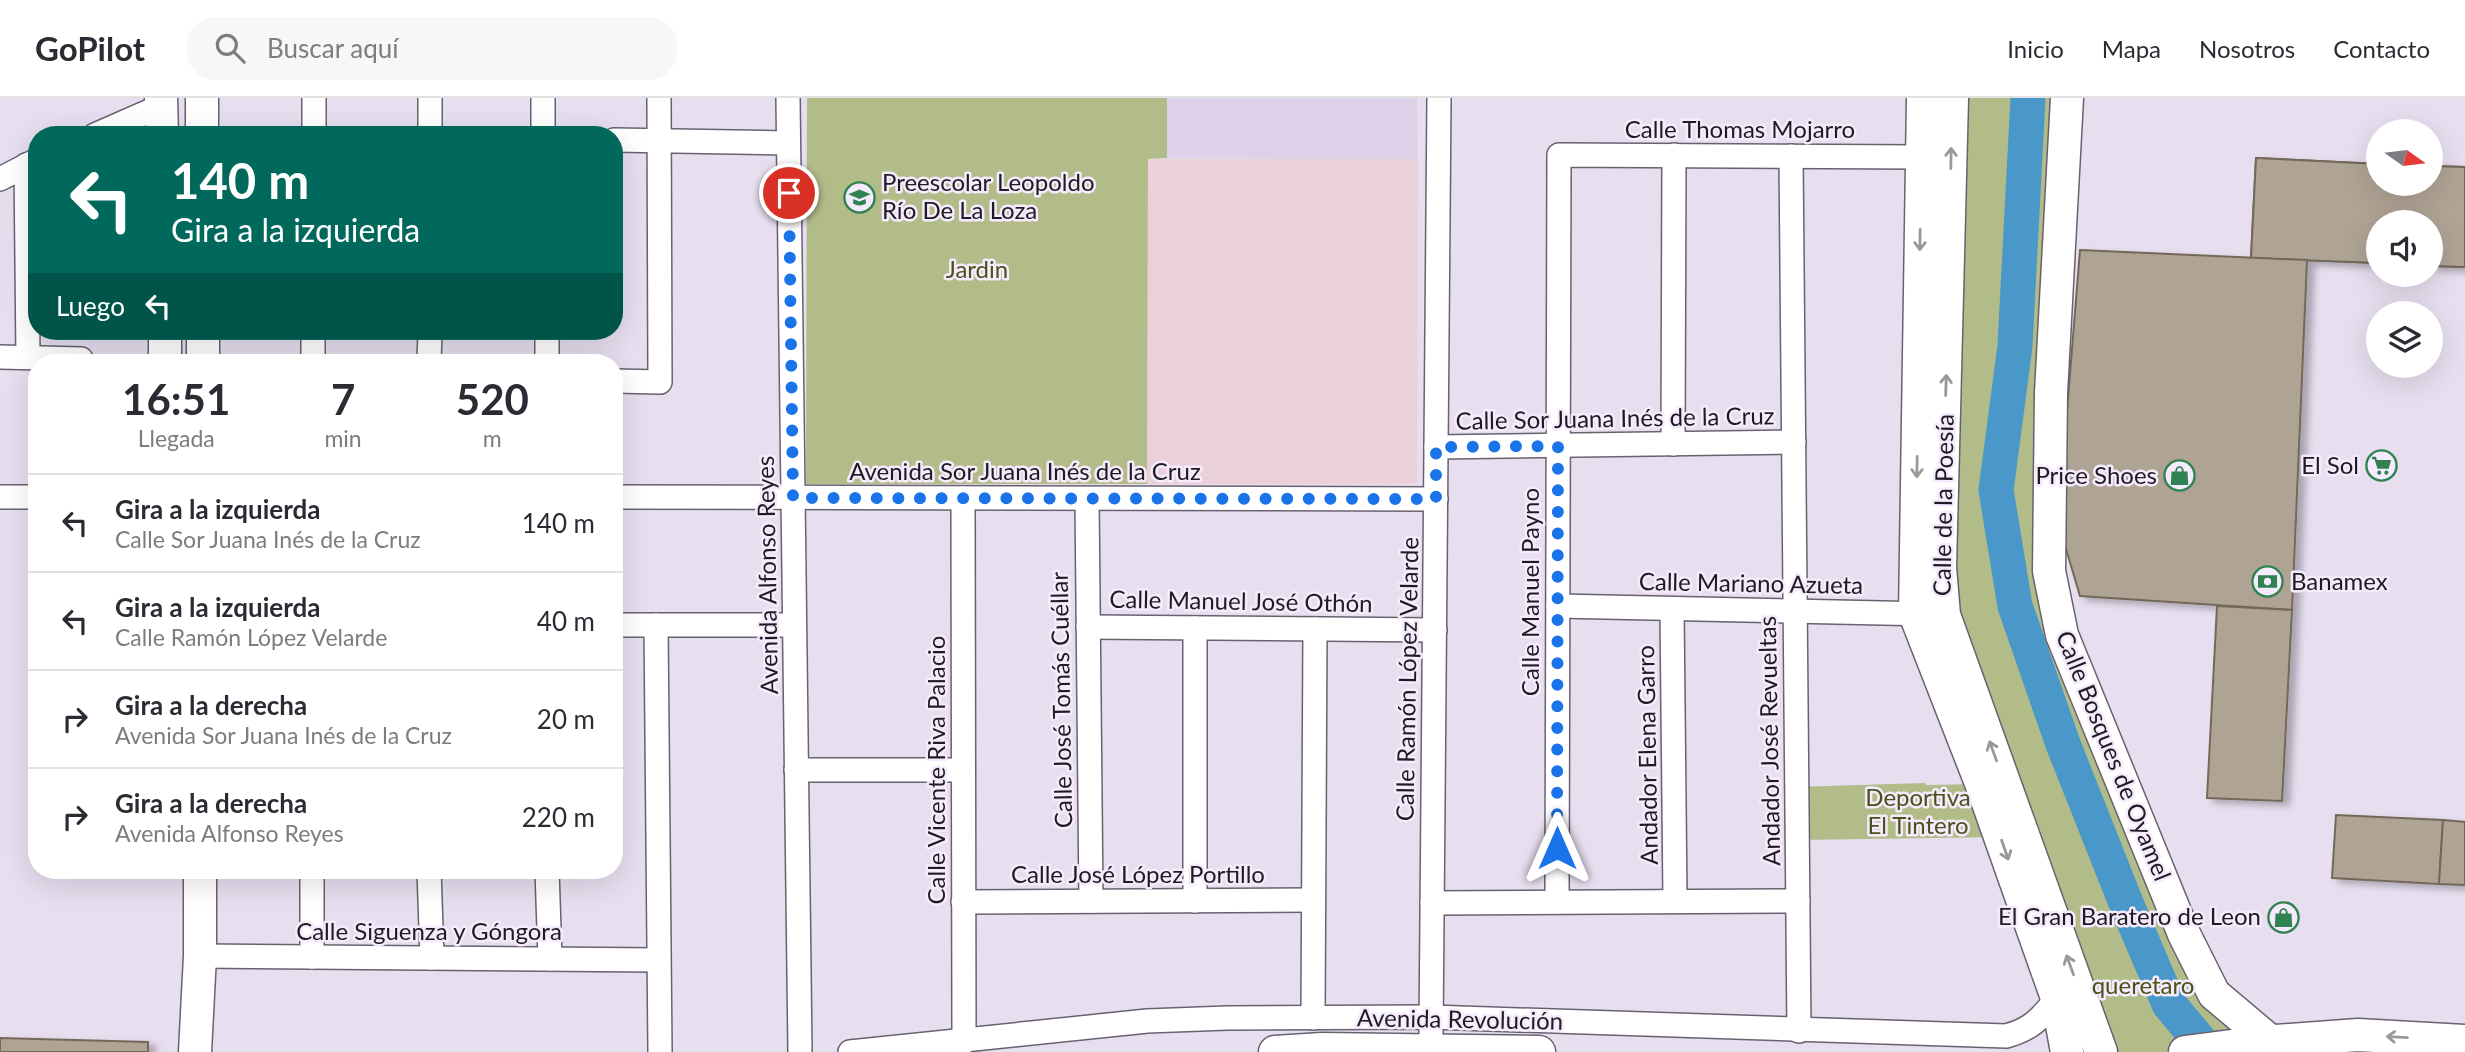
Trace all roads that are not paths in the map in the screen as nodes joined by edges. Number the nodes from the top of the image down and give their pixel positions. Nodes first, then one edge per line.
1 (202, 98) edge
2 (314, 98) edge
3 (430, 98) edge
4 (543, 98) edge
5 (659, 98) edge
6 (788, 98) edge
7 (1439, 98) edge
8 (1923, 98) edge
9 (1952, 98) edge
10 (2067, 98) edge
11 (162, 113) edge
12 (122, 126) edge
13 (202, 126) edge
14 (314, 126) edge
15 (430, 126) edge
16 (543, 126) edge
17 (623, 141) edge
18 (660, 141) junction
19 (788, 143) junction
20 (1559, 155) joint
21 (1674, 155) junction
22 (1791, 156) junction
23 (1921, 157) junction
24 (28, 165) edge
25 (0, 179) edge
26 (0, 357) edge
27 (28, 357) edge
28 (623, 381) edge
29 (1794, 442) junction
30 (1673, 444) junction
31 (1558, 446) junction
32 (1436, 447) junction
33 (0, 497) edge
34 (28, 497) edge
35 (623, 498) edge
36 (793, 498) junction
37 (963, 498) junction
38 (1087, 499) junction
39 (1436, 499) junction
40 (1558, 606) junction
41 (1672, 609) junction
42 (1796, 612) junction
43 (1929, 615) junction
44 (623, 625) edge
45 (656, 625) junction
46 (794, 625) junction
47 (1088, 627) junction
48 (1195, 628) junction
49 (1315, 629) junction
50 (1435, 630) junction
51 (963, 770) junction
52 (796, 771) junction
53 (201, 879) edge
54 (312, 879) edge
55 (429, 879) edge
56 (547, 879) edge
57 (1313, 900) junction
58 (1091, 901) junction
59 (1195, 901) junction
60 (1675, 901) junction
61 (1798, 901) junction
62 (963, 902) junction
63 (1557, 902) junction
64 (1432, 903) junction
65 (200, 956) junction
66 (312, 957) junction
67 (432, 958) junction
68 (550, 959) junction
69 (658, 960) junction
70 (2057, 998) junction
71 (1431, 1017) junction
72 (1312, 1018) junction
73 (1799, 1031) junction
74 (2465, 1041) edge
75 (964, 1042) junction
76 (2266, 1042) junction
77 (1322, 1050) edge
78 (1431, 1050) junction
79 (1484, 1051) edge
80 (195, 1052) edge
81 (660, 1052) edge
82 (800, 1052) edge
83 (850, 1052) edge
84 (1275, 1052) edge
85 (1539, 1052) edge
86 (2067, 1052) edge
87 (2101, 1052) edge
88 (2185, 1052) edge

1 - 13 street
2 - 14 street
3 - 15 street
4 - 16 street
5 - 18 street
6 - 19 street, Avenida Alfonso Reyes
7 - 32 street, Calle Ramón López Velarde
8 - 23 street, Calle de la Poesía
43 -> 9 street, Calle de la Poesía
10 - 76 street, Calle Bosques de Oyamel
11 - 12 street
17 - 18 street
18 - 19 street
18 - 28 street
19 - 36 street, Avenida Alfonso Reyes
20 - 21 street, Calle Thomas Mojarro
20 - 31 street, Calle Manuel Payno
21 - 22 street, Calle Thomas Mojarro
21 - 30 street
22 - 23 street, Calle Thomas Mojarro
22 - 29 street, Andador José Revueltas
23 -> 43 street, Calle de la Poesía
24 - 25 street
26 - 27 street
29 - 30 street, Calle Sor Juana Inés de la Cruz
29 - 42 street, Andador José Revueltas
30 - 31 street, Calle Sor Juana Inés de la Cruz
31 - 32 street, Calle Sor Juana Inés de la Cruz
31 - 40 street, Calle Manuel Payno
32 - 39 street, Calle Ramón López Velarde
33 - 34 street
35 - 36 street, Avenida Sor Juana Inés de la Cruz
36 - 37 street, Avenida Sor Juana Inés de la Cruz
36 - 46 street, Avenida Alfonso Reyes
37 - 38 street, Avenida Sor Juana Inés de la Cruz
37 - 51 street, Calle Vicente Riva Palacio
38 - 39 street, Avenida Sor Juana Inés de la Cruz
38 - 47 street, Calle José Tomás Cuéllar
39 - 50 street, Calle Ramón López Velarde
40 - 41 street, Calle Mariano Azueta
40 - 63 street, Calle Manuel Payno
41 - 42 street, Calle Mariano Azueta
41 - 60 street, Andador Elena Garro
42 - 43 street, Calle Mariano Azueta
42 - 61 street, Andador José Revueltas
43 -> 70 street, Calle de la Poesía
87 -> 43 street, Calle de la Poesía
44 - 45 street
45 - 46 street
45 - 69 street
46 - 52 street, Avenida Alfonso Reyes
47 - 48 street, Calle Manuel José Othón
47 - 58 street, Calle José Tomás Cuéllar
48 - 49 street, Calle Manuel José Othón
48 - 59 street
49 - 50 street, Calle Manuel José Othón
49 - 57 street
50 - 64 street, Calle Ramón López Velarde
51 - 52 street
51 - 62 street, Calle Vicente Riva Palacio
52 - 82 street, Avenida Alfonso Reyes
53 - 65 street
54 - 66 street
55 - 67 street
56 - 68 street
57 - 59 street, Calle José López Portillo
57 - 72 street
58 - 59 street, Calle José López Portillo
58 - 62 street, Calle José López Portillo
60 - 61 street
60 - 63 street
61 - 73 street, Andador José Revueltas
62 - 75 street, Calle Vicente Riva Palacio
63 - 64 street
64 - 71 street, Calle Ramón López Velarde
65 - 66 street, Calle Siguenza y Góngora
65 - 80 street
66 - 67 street, Calle Siguenza y Góngora
67 - 68 street, Calle Siguenza y Góngora
68 - 69 street, Calle Siguenza y Góngora
69 - 81 street
70 - 73 street, Avenida Revolución
70 - 86 street, Calle de la Poesía
71 - 72 street, Avenida Revolución
71 - 73 street, Avenida Revolución
71 - 78 street, Calle Ramón López Velarde
72 - 75 street, Avenida Revolución
74 -> 76 street
75 - 83 street, Avenida Revolución
76 - 88 street
77 - 78 street, Avenida Revolución
77 - 84 street, Avenida Revolución
78 - 79 street, Avenida Revolución
79 - 85 street, Avenida Revolución

